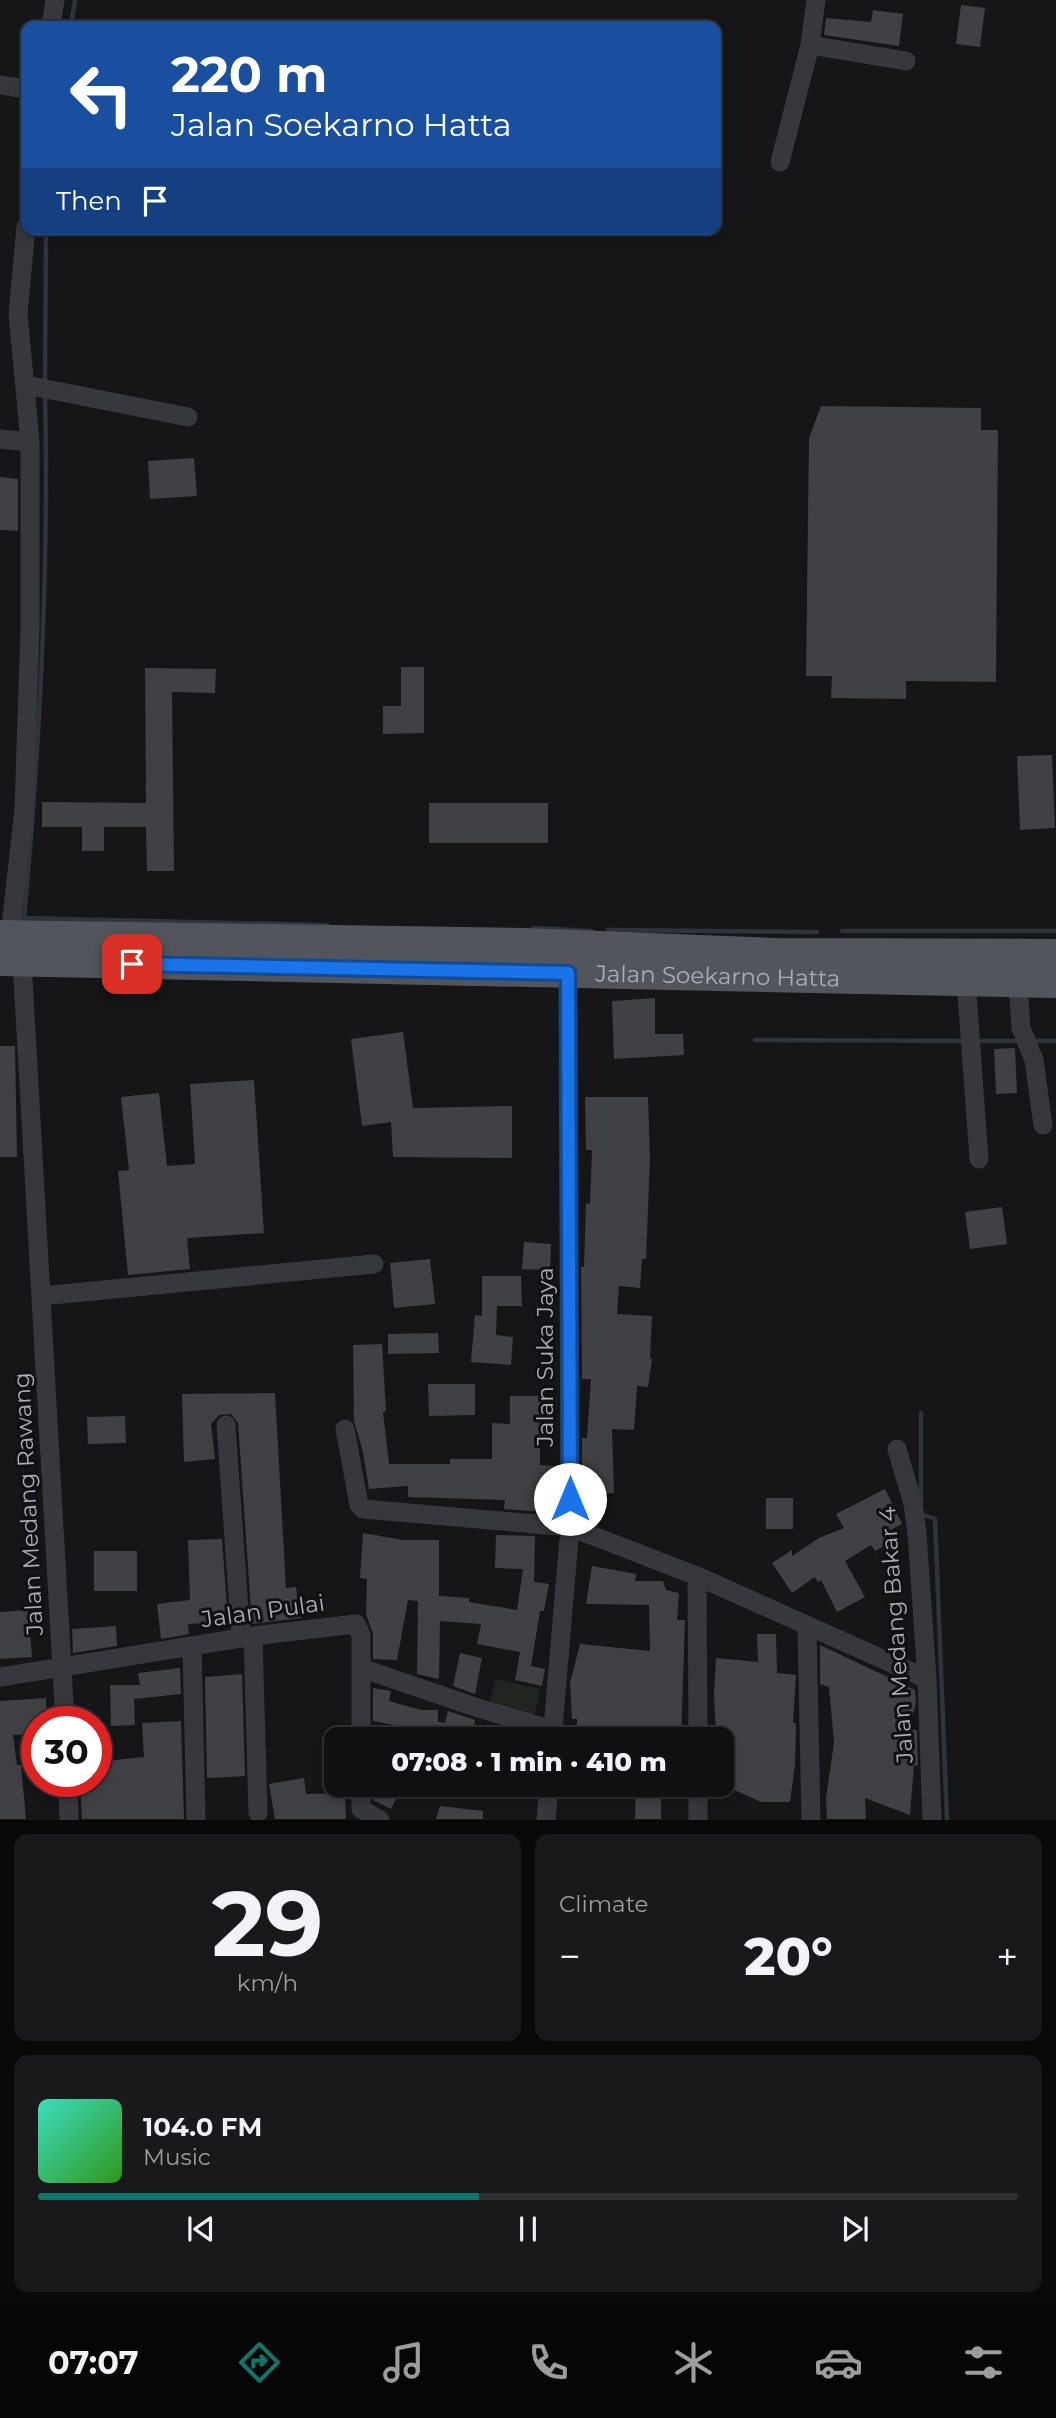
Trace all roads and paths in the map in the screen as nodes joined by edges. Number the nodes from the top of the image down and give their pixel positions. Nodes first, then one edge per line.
1 (55, 0) edge
2 (816, 0) edge
3 (52, 21) edge
4 (810, 45) junction
5 (906, 61) dead end
6 (0, 85) edge
7 (21, 88) edge
8 (780, 162) dead end
9 (25, 235) edge
10 (39, 388) junction
11 (188, 417) dead end
12 (0, 439) edge
13 (30, 442) junction
14 (9, 938) edge
15 (1056, 954) edge
16 (776, 966) junction
17 (568, 973) junction
18 (966, 980) junction
19 (1056, 983) edge
20 (1018, 984) junction
21 (1043, 1125) dead end
22 (979, 1158) dead end
23 (374, 1264) dead end
24 (41, 1296) junction
25 (226, 1425) dead end
26 (345, 1429) dead end
27 (897, 1449) dead end
28 (570, 1527) junction
29 (697, 1576) junction
30 (807, 1628) junction
31 (247, 1637) junction
32 (192, 1646) junction
33 (62, 1666) junction
34 (361, 1668) junction
35 (0, 1676) edge
36 (927, 1679) junction
37 (64, 1706) edge
38 (361, 1727) edge
39 (530, 1727) edge
40 (554, 1727) edge
41 (698, 1727) edge
42 (68, 1797) edge
43 (360, 1797) edge
44 (548, 1797) edge
45 (698, 1797) edge
46 (258, 1813) dead end
47 (69, 1819) edge
48 (196, 1819) edge
49 (380, 1819) edge
50 (546, 1819) edge
51 (698, 1819) edge
52 (811, 1819) edge
53 (932, 1819) edge

1 - 3 street
2 - 4 street
4 - 5 street
4 - 8 street
6 - 7 street
9 - 10 street, Jalan Medang Rawang
10 - 11 street
10 - 13 street, Jalan Medang Rawang
12 - 13 street
13 - 14 street, Jalan Medang Rawang
14 - 16 main road, Jalan Soekarno Hatta
14 - 17 main road, Jalan Soekarno Hatta
14 - 24 street, Jalan Medang Rawang
15 - 16 main road, Jalan Soekarno Hatta
16 - 17 main road, Jalan Soekarno Hatta
16 - 18 main road, Jalan Soekarno Hatta
17 - 28 street, Jalan Suka Jaya
18 - 20 main road, Jalan Soekarno Hatta
18 - 22 street
19 - 20 main road, Jalan Soekarno Hatta
20 - 21 street
23 - 24 street
24 - 33 street, Jalan Medang Rawang
25 - 31 street
26 - 28 street
27 - 36 street, Jalan Medang Bakar 4
28 - 29 street
28 - 40 street, Jalan Suka Jaya
29 - 30 street
29 - 41 street
30 - 36 street
30 - 52 street
31 - 32 street, Jalan Pulai
31 - 34 street, Jalan Pulai
31 - 46 street
32 - 33 street, Jalan Pulai
32 - 48 street
33 - 35 street, Jalan Pulai
33 - 37 street, Jalan Medang Rawang
34 - 38 street, Jalan Pulai
34 - 39 street
36 - 53 street, Jalan Medang Bakar 4
42 - 47 street
43 - 49 street
44 - 50 street
45 - 51 street

